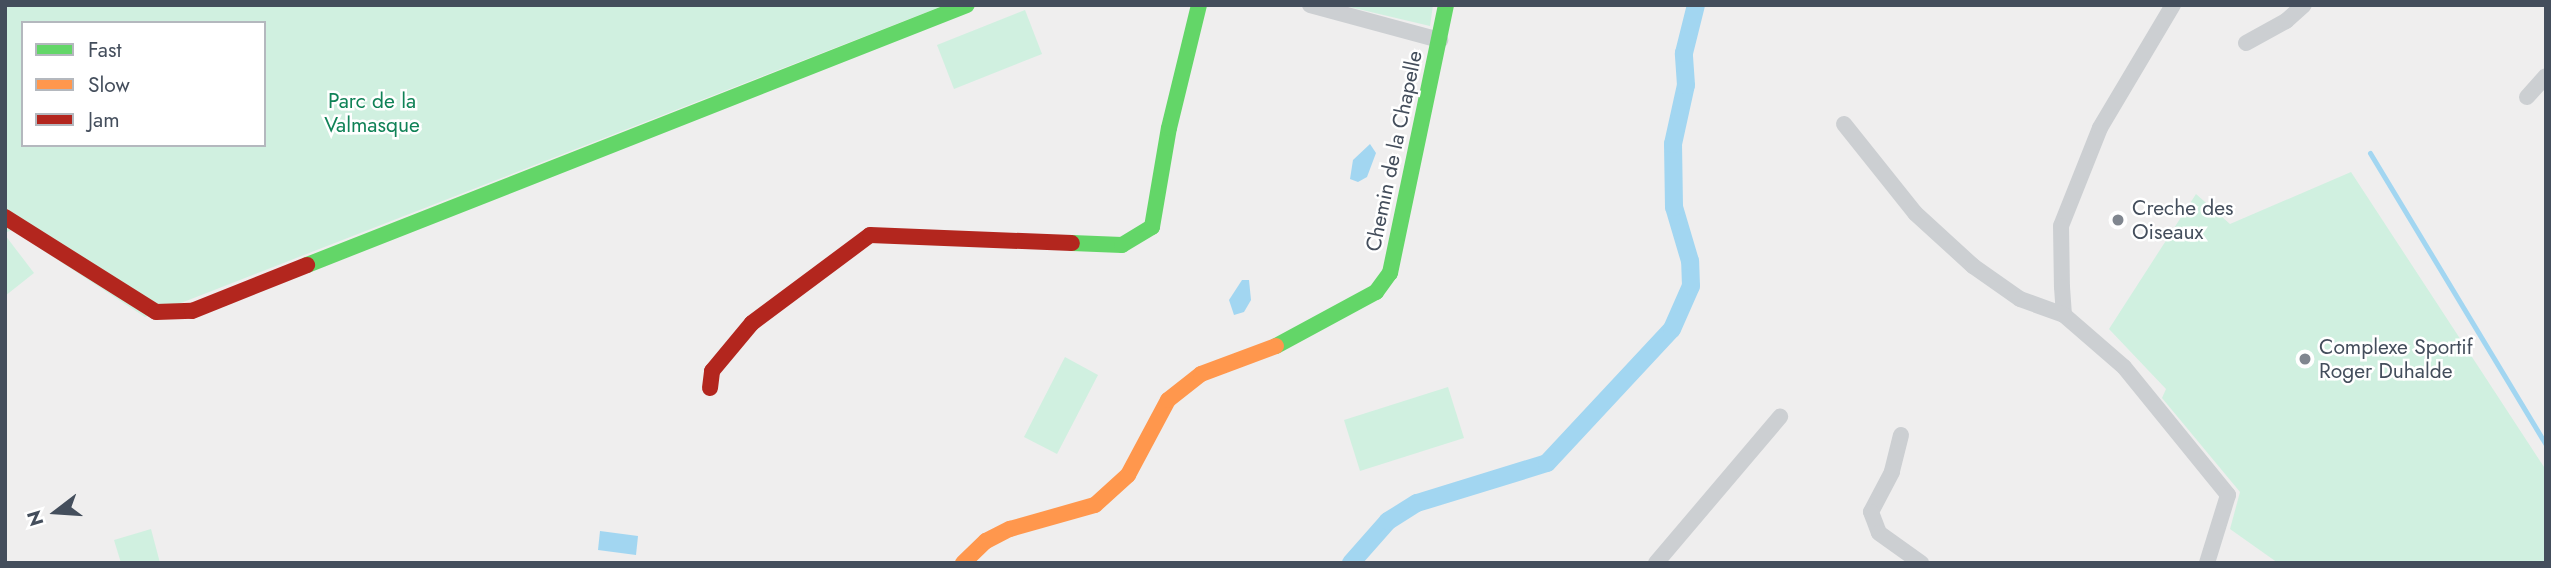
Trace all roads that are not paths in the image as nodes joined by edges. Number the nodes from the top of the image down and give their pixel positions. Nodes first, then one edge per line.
1 (967, 5) edge
2 (1199, 5) edge
3 (1310, 5) edge
4 (1446, 5) edge
5 (2173, 5) edge
6 (2304, 5) edge
7 (1440, 40) junction
8 (2246, 43) dead end
9 (2546, 76) edge
10 (2527, 97) dead end
11 (1844, 124) dead end
12 (5, 216) edge
13 (2064, 315) junction
14 (710, 388) dead end
15 (1780, 417) dead end
16 (1901, 435) dead end
17 (963, 563) edge
18 (1656, 563) edge
19 (1921, 563) edge
20 (2207, 563) edge

1 - 12 street
2 - 14 street
3 - 7 street
4 - 7 street, Chemin de la Chapelle
5 - 13 street
6 - 8 street
7 - 17 street, Chemin de la Chapelle
9 - 10 street
11 - 13 street
13 - 20 street
15 - 18 street
16 - 19 street

